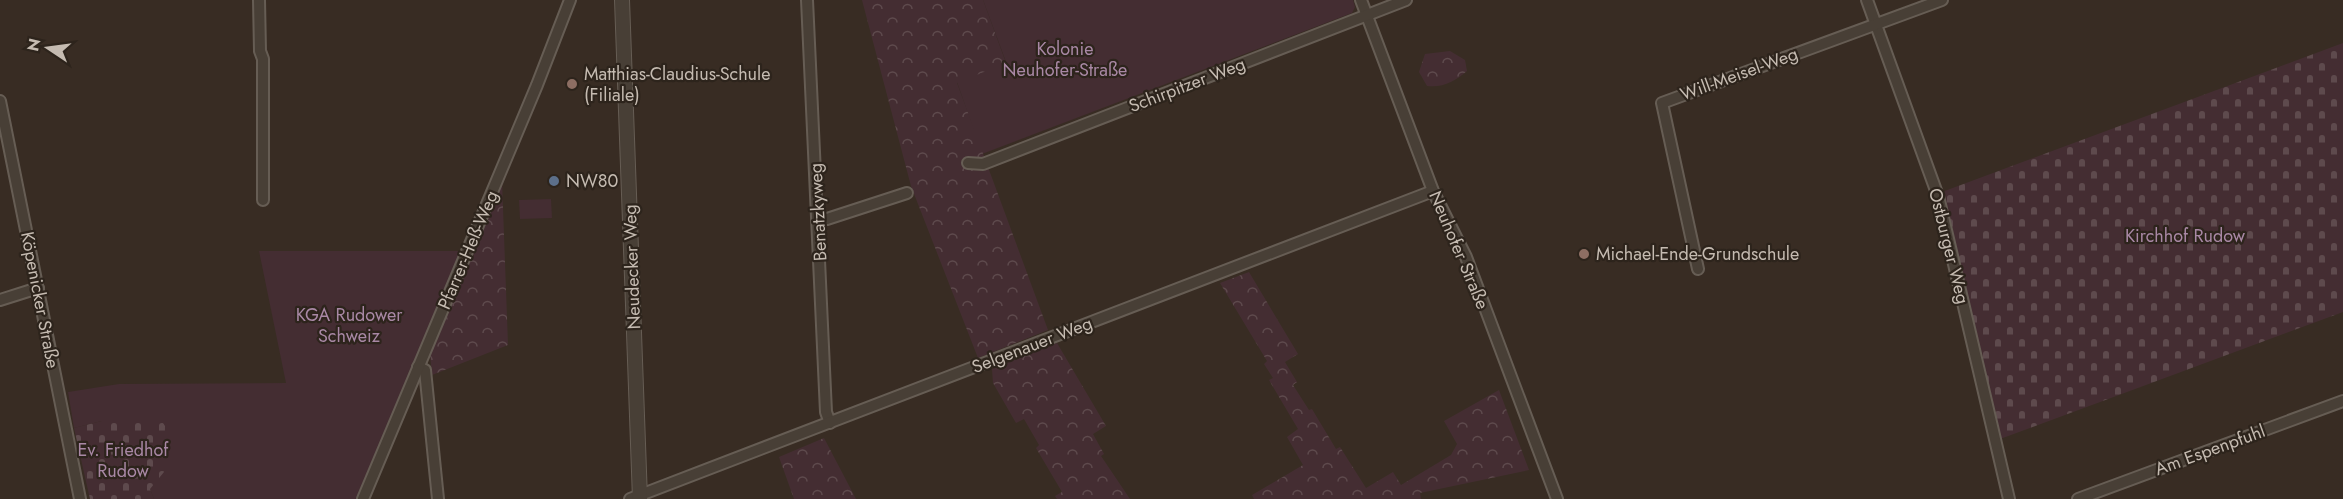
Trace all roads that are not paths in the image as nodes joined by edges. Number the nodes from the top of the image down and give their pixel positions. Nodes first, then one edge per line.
1 (260, 0) edge
2 (570, 0) edge
3 (622, 0) edge
4 (807, 0) edge
5 (1361, 0) edge
6 (1406, 0) edge
7 (1867, 0) edge
8 (1942, 0) edge
9 (1367, 15) junction
10 (1875, 24) junction
11 (0, 101) edge
12 (968, 163) dead end
13 (1433, 191) junction
14 (907, 193) dead end
15 (264, 200) dead end
16 (818, 220) junction
17 (1698, 269) dead end
18 (38, 288) junction
19 (0, 300) edge
20 (418, 367) junction
21 (2343, 401) edge
22 (830, 423) junction
23 (637, 498) edge
24 (80, 499) edge
25 (363, 499) edge
26 (438, 499) edge
27 (1557, 499) edge
28 (2009, 499) edge
29 (2078, 499) edge

1 - 15 street
2 - 20 street, Pfarrer-Heß-Weg
3 - 23 street, Neudecker Weg
4 - 16 street, Benatzkyweg
5 - 9 street, Neuhofer Straße
6 - 9 street, Schirpitzer Weg
7 - 10 street, Ostburger Weg
8 - 10 street
9 - 12 street, Schirpitzer Weg
9 - 13 street, Neuhofer Straße
10 - 17 street, Will-Meisel-Weg
10 - 28 street, Ostburger Weg
11 - 18 street, Köpenicker Straße
13 - 22 street, Selgenauer Weg
13 - 27 street, Neuhofer Straße
14 - 16 street
16 - 22 street, Benatzkyweg
18 - 19 street
18 - 24 street, Köpenicker Straße
20 - 25 street, Pfarrer-Heß-Weg
20 - 26 street
21 - 29 street, Am Espenpfuhl
22 - 23 street, Selgenauer Weg

